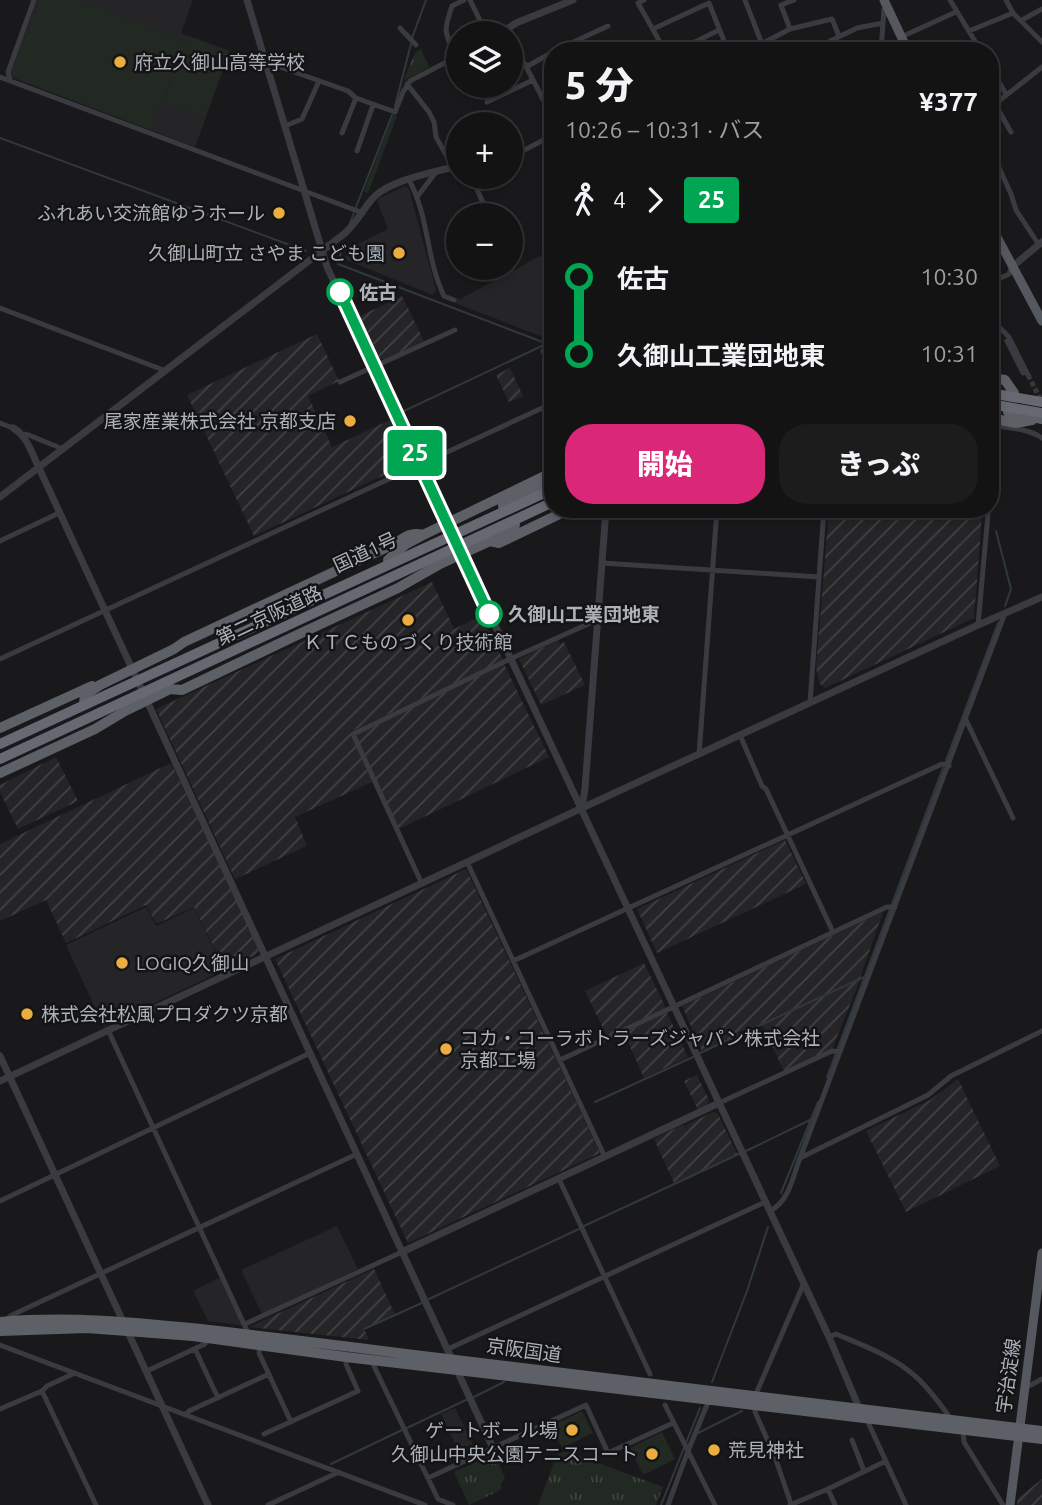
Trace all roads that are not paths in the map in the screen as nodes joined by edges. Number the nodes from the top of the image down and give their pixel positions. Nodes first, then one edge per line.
1 (34, 0) edge
2 (247, 0) edge
3 (464, 0) edge
4 (470, 0) edge
5 (573, 0) edge
6 (644, 0) edge
7 (746, 0) edge
8 (794, 0) edge
9 (950, 0) edge
10 (1006, 0) edge
11 (708, 2) edge
12 (885, 2) edge
13 (780, 3) edge
14 (1042, 9) edge
15 (957, 12) junction
16 (1013, 13) junction
17 (1022, 20) junction
18 (447, 21) edge
19 (480, 21) edge
20 (521, 21) edge
21 (883, 23) junction
22 (608, 26) dead end
23 (400, 29) dead end
24 (653, 29) junction
25 (790, 29) junction
26 (719, 30) junction
27 (969, 31) junction
28 (839, 36) junction
29 (901, 37) junction
30 (830, 41) dead end
31 (573, 42) edge
32 (660, 42) edge
33 (695, 42) edge
34 (724, 42) edge
35 (761, 42) edge
36 (766, 42) edge
37 (882, 42) edge
38 (904, 42) edge
39 (976, 42) edge
40 (1042, 42) edge
41 (416, 45) dead end
42 (544, 57) edge
43 (523, 61) edge
44 (266, 62) junction
45 (446, 62) edge
46 (526, 67) junction
47 (1042, 67) edge
48 (0, 77) edge
49 (9, 80) junction
50 (533, 80) junction
51 (319, 81) junction
52 (999, 82) edge
53 (407, 84) junction
54 (1006, 94) junction
55 (542, 98) joint
56 (356, 99) junction
57 (999, 100) edge
58 (487, 102) dead end
59 (544, 102) edge
60 (373, 105) junction
61 (999, 115) edge
62 (285, 126) junction
63 (1011, 132) dead end
64 (342, 133) dead end
65 (544, 140) edge
66 (357, 151) dead end
67 (523, 151) edge
68 (446, 152) edge
69 (999, 168) edge
70 (446, 170) edge
71 (436, 172) junction
72 (409, 180) junction
73 (306, 192) junction
74 (417, 197) junction
75 (363, 213) junction
76 (999, 242) edge
77 (1040, 244) edge
78 (323, 250) junction
79 (1012, 267) junction
80 (999, 279) edge
81 (454, 300) dead end
82 (0, 308) edge
83 (1042, 320) edge
84 (999, 329) edge
85 (455, 330) dead end
86 (375, 366) junction
87 (166, 370) junction
88 (1026, 374) tunnel mouth
89 (999, 379) edge
90 (340, 382) dead end
91 (999, 392) edge
92 (999, 393) edge
93 (1014, 393) junction
94 (1042, 400) edge
95 (544, 407) edge
96 (999, 415) edge
97 (1041, 417) edge
98 (999, 418) edge
99 (0, 423) edge
100 (1017, 426) junction
101 (13, 428) joint
102 (26, 434) dead end
103 (1042, 438) edge
104 (63, 449) junction
105 (420, 464) junction
106 (38, 468) junction
107 (544, 476) edge
108 (544, 486) edge
109 (544, 493) edge
110 (0, 497) edge
111 (487, 503) junction
112 (504, 506) junction
113 (544, 506) edge
114 (544, 512) edge
115 (59, 513) junction
116 (551, 518) edge
117 (605, 518) edge
118 (716, 518) edge
119 (823, 518) edge
120 (988, 518) edge
121 (515, 525) junction
122 (449, 527) junction
123 (423, 535) junction
124 (0, 541) edge
125 (490, 541) junction
126 (460, 551) junction
127 (388, 561) junction
128 (602, 563) junction
129 (712, 570) junction
130 (404, 573) junction
131 (422, 576) junction
132 (819, 577) junction
133 (1042, 597) edge
134 (104, 610) junction
135 (1005, 613) junction
136 (597, 620) junction
137 (978, 625) junction
138 (174, 649) junction
139 (190, 653) junction
140 (0, 659) edge
141 (510, 659) junction
142 (134, 674) junction
143 (188, 677) junction
144 (100, 685) junction
145 (170, 689) junction
146 (145, 698) junction
147 (84, 703) junction
148 (810, 703) junction
149 (111, 720) junction
150 (966, 720) junction
151 (86, 723) junction
152 (0, 728) edge
153 (740, 735) junction
154 (0, 743) edge
155 (698, 755) junction
156 (0, 761) edge
157 (949, 766) junction
158 (0, 773) edge
159 (582, 808) junction
160 (1013, 818) dead end
161 (787, 835) junction
162 (467, 863) junction
163 (422, 884) junction
164 (895, 907) junction
165 (628, 908) junction
166 (833, 932) junction
167 (265, 956) junction
168 (513, 961) junction
169 (674, 1007) junction
170 (108, 1030) junction
171 (1042, 1031) edge
172 (840, 1052) junction
173 (310, 1053) junction
174 (0, 1056) edge
175 (560, 1060) junction
176 (9, 1076) junction
177 (0, 1081) edge
178 (719, 1103) junction
179 (154, 1128) junction
180 (357, 1154) junction
181 (605, 1157) junction
182 (800, 1158) junction
183 (55, 1175) junction
184 (559, 1179) junction
185 (0, 1201) edge
186 (765, 1202) junction
187 (770, 1211) junction
188 (200, 1227) junction
189 (402, 1252) junction
190 (1042, 1253) edge
191 (101, 1273) junction
192 (604, 1276) junction
193 (804, 1283) junction
194 (245, 1324) junction
195 (2, 1325) edge
196 (126, 1326) junction
197 (1037, 1332) edge
198 (249, 1335) junction
199 (829, 1336) junction
200 (206, 1338) junction
201 (0, 1345) edge
202 (260, 1345) junction
203 (195, 1349) junction
204 (346, 1357) junction
205 (371, 1359) junction
206 (452, 1359) junction
207 (147, 1371) junction
208 (75, 1373) junction
209 (269, 1374) junction
210 (650, 1374) dead end
211 (1042, 1379) edge
212 (1025, 1386) junction
213 (851, 1388) junction
214 (42, 1391) junction
215 (707, 1395) junction
216 (218, 1398) junction
217 (755, 1401) junction
218 (161, 1405) junction
219 (664, 1405) dead end
220 (839, 1407) junction
221 (0, 1409) edge
222 (863, 1413) junction
223 (186, 1414) junction
224 (951, 1419) junction
225 (291, 1422) junction
226 (673, 1423) junction
227 (963, 1430) junction
228 (1042, 1431) edge
229 (1018, 1432) junction
230 (264, 1434) dead end
231 (1042, 1439) edge
232 (852, 1440) dead end
233 (493, 1448) junction
234 (688, 1451) junction
235 (886, 1461) junction
236 (864, 1471) junction
237 (339, 1472) junction
238 (428, 1478) junction
239 (828, 1489) junction
240 (96, 1505) edge
241 (208, 1505) edge
242 (268, 1505) edge
243 (425, 1505) edge
244 (453, 1505) edge
245 (668, 1505) edge
246 (715, 1505) edge
247 (790, 1505) edge
248 (835, 1505) edge
249 (906, 1505) edge
250 (1003, 1505) edge
251 (1010, 1505) edge

1 - 49 street
2 - 44 street
3 - 18 street
4 - 19 street
5 - 20 street
6 - 24 street
7 - 35 street
8 - 13 street
9 - 15 street
10 - 16 street
11 - 24 street
11 - 26 street
12 - 21 street
12 - 29 main road
13 - 25 street
14 - 17 street
15 - 27 street
15 - 29 street
16 - 17 street
16 - 27 street
17 - 40 street
21 - 28 street
21 - 37 street
22 - 31 street
23 - 41 street
24 - 32 street
25 - 28 street
25 - 36 street
26 - 33 street
26 - 34 street
27 - 39 street
28 - 30 street
29 - 38 main road
42 - 46 street
43 - 46 street
44 - 51 street
44 - 62 street
45 - 53 street
46 - 50 street
47 - 54 street
48 - 49 street
49 - 73 street
50 - 55 street
50 - 58 street
51 - 56 street
51 - 62 street
52 - 54 street
53 - 60 street
53 - 68 street
54 - 57 street
55 - 59 street
56 - 60 street
56 - 64 street
60 - 66 street
61 - 63 street
62 - 73 street
65 - 67 street
69 - 77 street
70 - 71 street
71 - 72 street
71 - 74 street
72 - 74 street
72 - 75 street
73 - 75 street
73 - 78 street
74 - 81 street
75 - 78 street
76 - 79 main road
77 - 79 street
78 - 86 street
78 - 87 street
79 - 80 street
79 - 83 main road
82 - 87 street
84 - 88 street
85 - 86 street
86 - 90 street
86 - 105 street
87 - 104 street
89 - 93 highway
91 - 93 highway
92 - 94 highway
93 - 94 highway
95 - 105 street
96 - 97 highway
97 - 100 highway
98 - 100 highway
99 - 101 street
100 - 103 street
101 - 106 street
102 - 104 street
104 - 106 street
105 - 122 street
105 - 134 street
106 - 110 street
106 - 115 street
107 - 111 highway
108 - 112 highway, 国道1号
109 - 154 highway, 第二京阪道路
111 - 112 highway
111 - 122 highway
112 - 122 highway, 国道1号
113 - 156 highway, 第二京阪道路
114 - 121 highway, 国道1号
115 - 124 street
115 - 134 street
116 - 125 highway
117 - 128 street
118 - 129 street
119 - 132 street
120 - 137 street
121 - 125 highway
121 - 126 highway, 国道1号
122 - 123 highway
122 - 126 street
122 - 127 highway, 国道1号
123 - 127 highway
123 - 138 highway
125 - 126 highway
126 - 130 highway, 国道1号
126 - 131 highway
126 - 141 street
127 - 139 highway, 国道1号
128 - 129 street
128 - 136 street
129 - 132 street
129 - 155 street
130 - 131 highway
130 - 143 highway, 国道1号
131 - 145 highway
132 - 148 street
133 - 135 street
134 - 140 street
134 - 142 street
135 - 137 street
135 - 150 street
136 - 141 street
136 - 159 street
137 - 148 street
138 - 139 highway
138 - 142 highway
139 - 142 highway, 国道1号
141 - 159 street
141 - 163 street
142 - 144 highway
142 - 146 street
142 - 147 highway, 国道1号
143 - 145 highway
143 - 146 highway, 国道1号
144 - 147 highway
144 - 152 highway
145 - 146 highway
146 - 149 highway
146 - 151 highway, 国道1号
146 - 167 street
147 - 154 highway, 国道1号
148 - 153 street
149 - 151 highway
149 - 158 highway
150 - 157 street
150 - 160 street
151 - 156 highway, 国道1号
153 - 155 street
153 - 161 street
155 - 159 street
157 - 161 street
157 - 164 street
159 - 162 street
159 - 165 street
161 - 165 street
161 - 166 street
162 - 163 street
162 - 168 street
163 - 167 street
164 - 166 street
164 - 172 street
165 - 168 street
165 - 169 street
166 - 169 street
167 - 170 street
167 - 173 street
168 - 175 street
169 - 175 street
169 - 178 street
170 - 176 street
170 - 179 street
171 - 182 street
172 - 178 street
172 - 182 street
173 - 179 street
173 - 180 street
174 - 176 street
175 - 181 street
176 - 177 street
176 - 183 street
178 - 181 street
178 - 186 street
179 - 183 street
179 - 188 street
180 - 188 street
180 - 189 street
181 - 184 street
182 - 187 street
183 - 185 street
183 - 191 street
184 - 189 street
184 - 192 street
186 - 187 street
186 - 192 street
187 - 193 street
188 - 191 street
188 - 194 street
189 - 194 street
189 - 206 street
190 - 197 main road, 宇治淀線
191 - 195 street
191 - 196 street
192 - 206 street
192 - 210 street
193 - 199 street
193 - 217 street
194 - 198 street
195 - 196 highway, 京阪国道
196 - 198 highway, 京阪国道
196 - 200 highway, 京阪国道
196 - 207 street
197 - 212 main road, 宇治淀線
198 - 206 highway, 京阪国道
199 - 213 street
199 - 224 street
200 - 202 highway, 京阪国道
200 - 203 street
201 - 208 street
202 - 204 highway, 京阪国道
202 - 209 street
203 - 207 street
203 - 216 street
204 - 205 highway, 京阪国道
204 - 225 street
205 - 206 highway, 京阪国道
205 - 238 street
206 - 215 highway, 京阪国道
206 - 215 highway, 京阪国道
206 - 233 street
207 - 218 street
208 - 214 street
208 - 218 street
209 - 216 street
209 - 225 street
211 - 212 street
212 - 229 main road, 宇治淀線
213 - 220 street
213 - 222 street
214 - 221 street
214 - 240 street
215 - 217 highway, 京阪国道
215 - 234 street
216 - 223 street
217 - 220 highway, 京阪国道
217 - 222 highway, 京阪国道
217 - 247 street
218 - 223 street
218 - 241 street
219 - 226 street
220 - 222 highway, 京阪国道
222 - 224 highway, 京阪国道
222 - 227 highway, 京阪国道
222 - 235 street
223 - 237 street
224 - 229 highway, 京阪国道
225 - 230 street
226 - 233 street
226 - 234 street
227 - 229 highway, 京阪国道
227 - 250 street
228 - 229 highway, 京阪国道
229 - 231 highway, 京阪国道
229 - 251 main road, 宇治淀線
232 - 236 street
233 - 238 street
234 - 245 street
234 - 246 street
235 - 236 street
235 - 249 street
236 - 239 street
237 - 242 street
237 - 243 street
238 - 244 street
239 - 247 street
239 - 248 street

